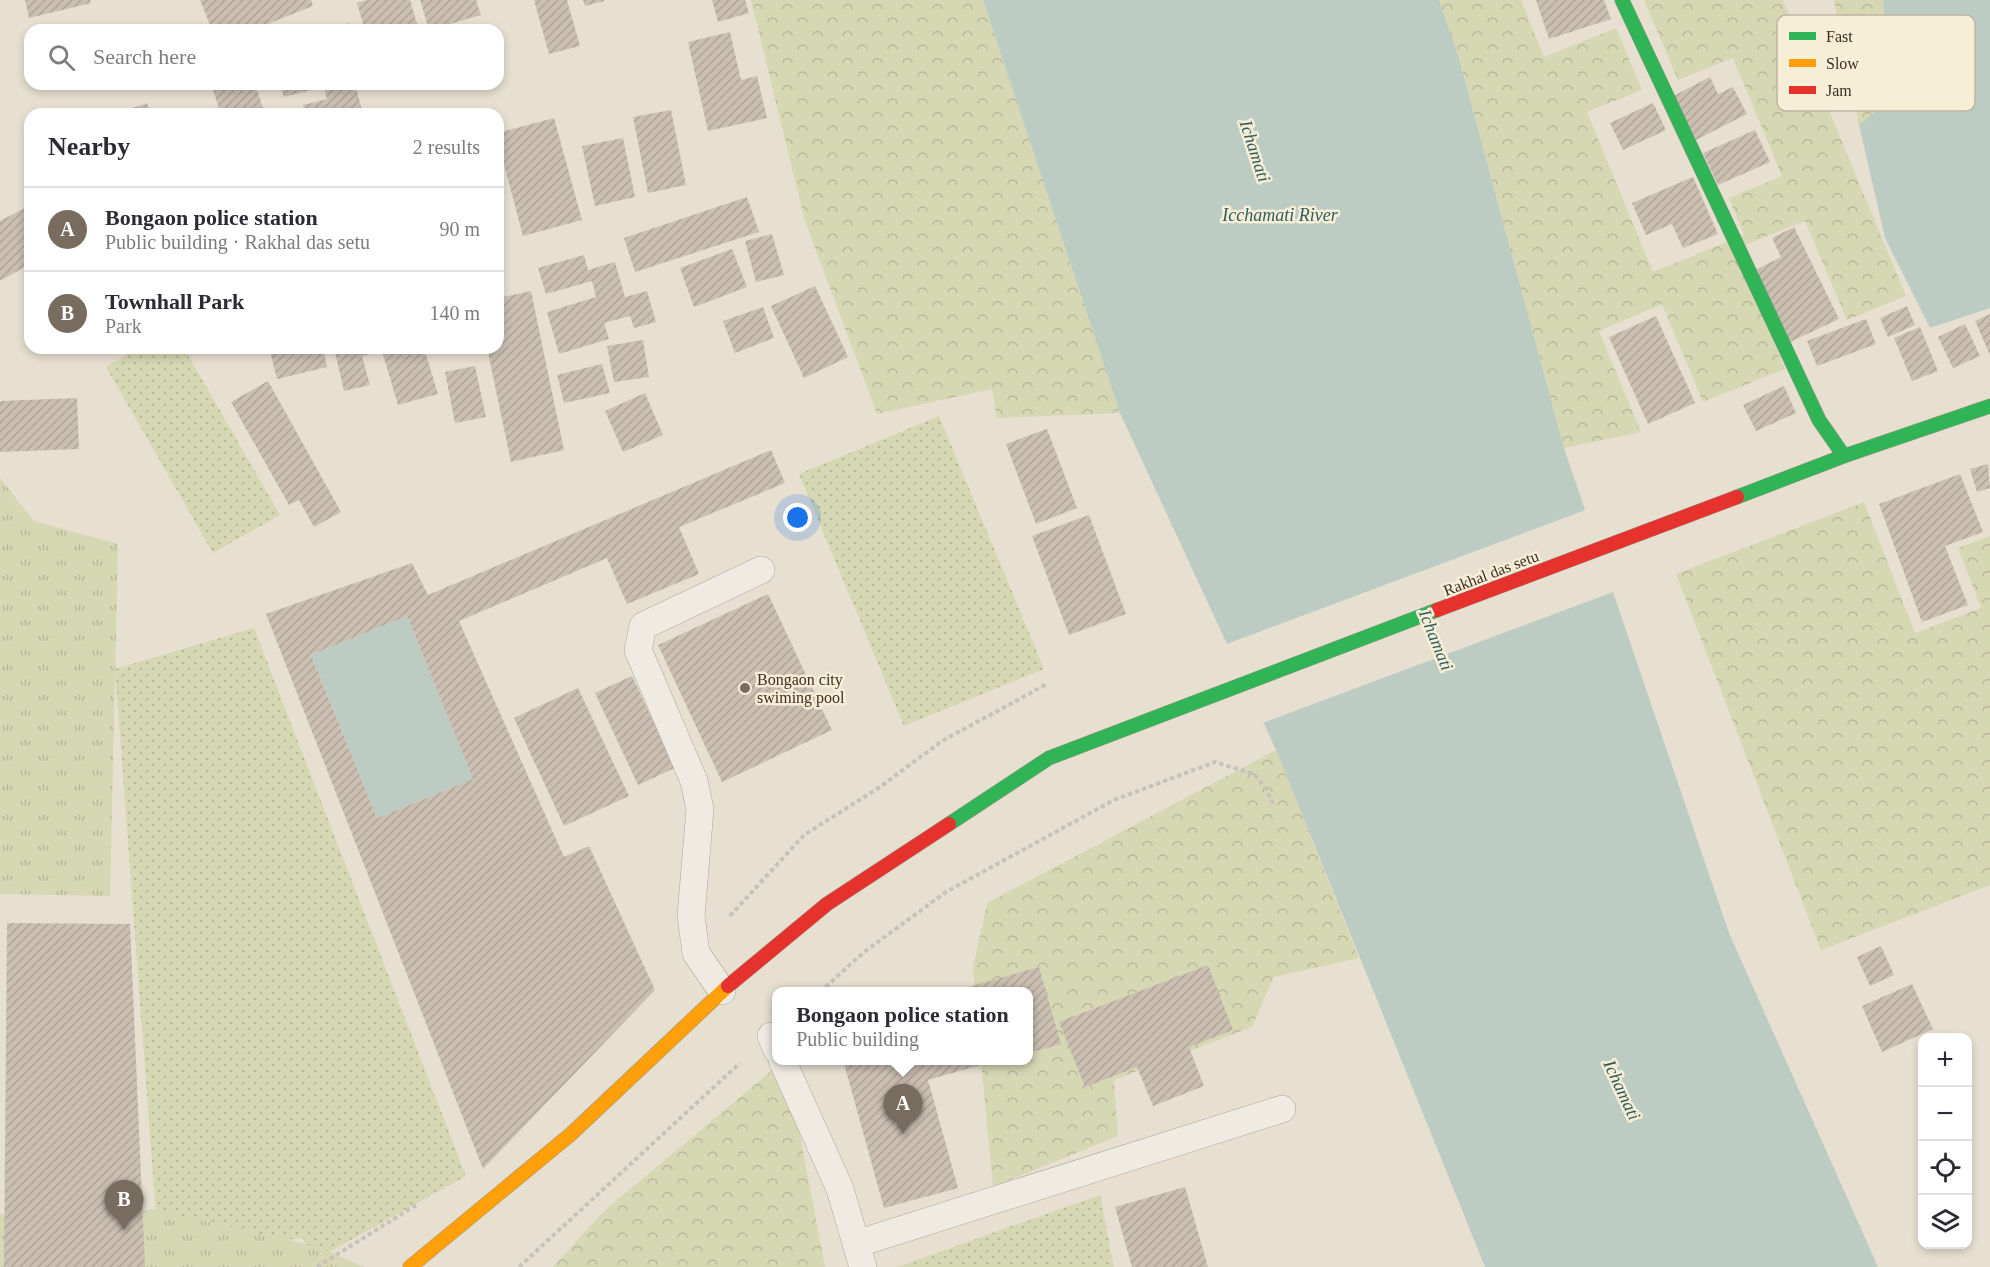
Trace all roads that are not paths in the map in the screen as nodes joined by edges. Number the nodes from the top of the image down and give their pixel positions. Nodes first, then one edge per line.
1 (1622, 0) edge
2 (1990, 406) edge
3 (1844, 456) junction
4 (761, 570) dead end
5 (722, 991) junction
6 (784, 1065) edge
7 (1282, 1109) dead end
8 (859, 1256) edge
9 (410, 1267) edge

1 - 3 main road
2 - 3 main road, Rakhal das setu
3 - 5 main road, Rakhal das setu
4 - 5 lane
5 - 9 main road, Rakhal das setu
6 - 8 lane
7 - 8 lane

